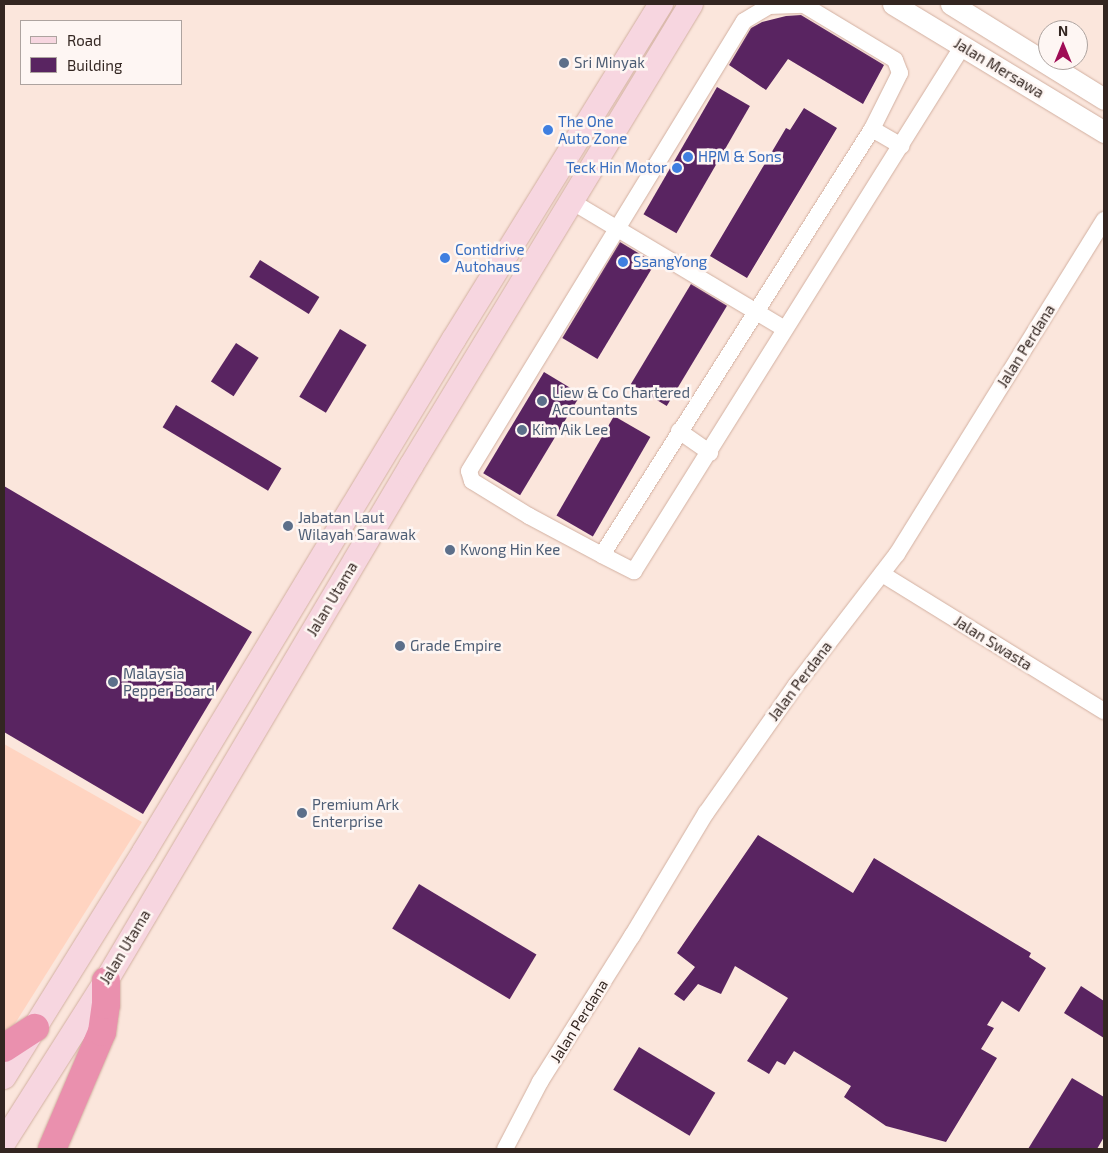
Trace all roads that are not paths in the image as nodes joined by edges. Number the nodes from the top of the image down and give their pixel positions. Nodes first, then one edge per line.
1 (661, 4) edge
2 (691, 4) edge
3 (893, 4) edge
4 (951, 4) edge
5 (962, 47) junction
6 (1104, 100) edge
7 (872, 129) junction
8 (1104, 132) edge
9 (901, 146) junction
10 (571, 201) junction
11 (1104, 220) edge
12 (618, 229) junction
13 (755, 312) junction
14 (786, 329) junction
15 (679, 431) junction
16 (710, 453) junction
17 (602, 555) junction
18 (882, 574) junction
19 (1104, 711) edge
20 (106, 981) junction
21 (35, 1028) junction
22 (4, 1048) edge
23 (4, 1077) edge
24 (4, 1142) edge
25 (52, 1149) edge
26 (505, 1149) edge

1 - 21 main road, Jalan Utama
2 - 10 main road, Jalan Utama
3 - 5 street, Jalan Mersawa
4 - 6 street, Jalan Mersawa
5 - 8 street, Jalan Mersawa
5 - 9 street
7 - 9 street
7 - 12 street
7 - 13 street
9 - 14 street
10 - 12 street
10 - 20 main road, Jalan Utama
11 - 18 street, Jalan Perdana
12 - 13 street
12 - 17 street
13 - 14 street
13 - 15 street
14 - 16 street
15 - 16 street
15 - 17 street
16 - 17 street
18 - 19 street, Jalan Swasta
18 - 26 street, Jalan Perdana
20 - 24 main road, Jalan Utama
20 - 25 highway
21 - 22 highway
21 - 23 main road, Jalan Utama

